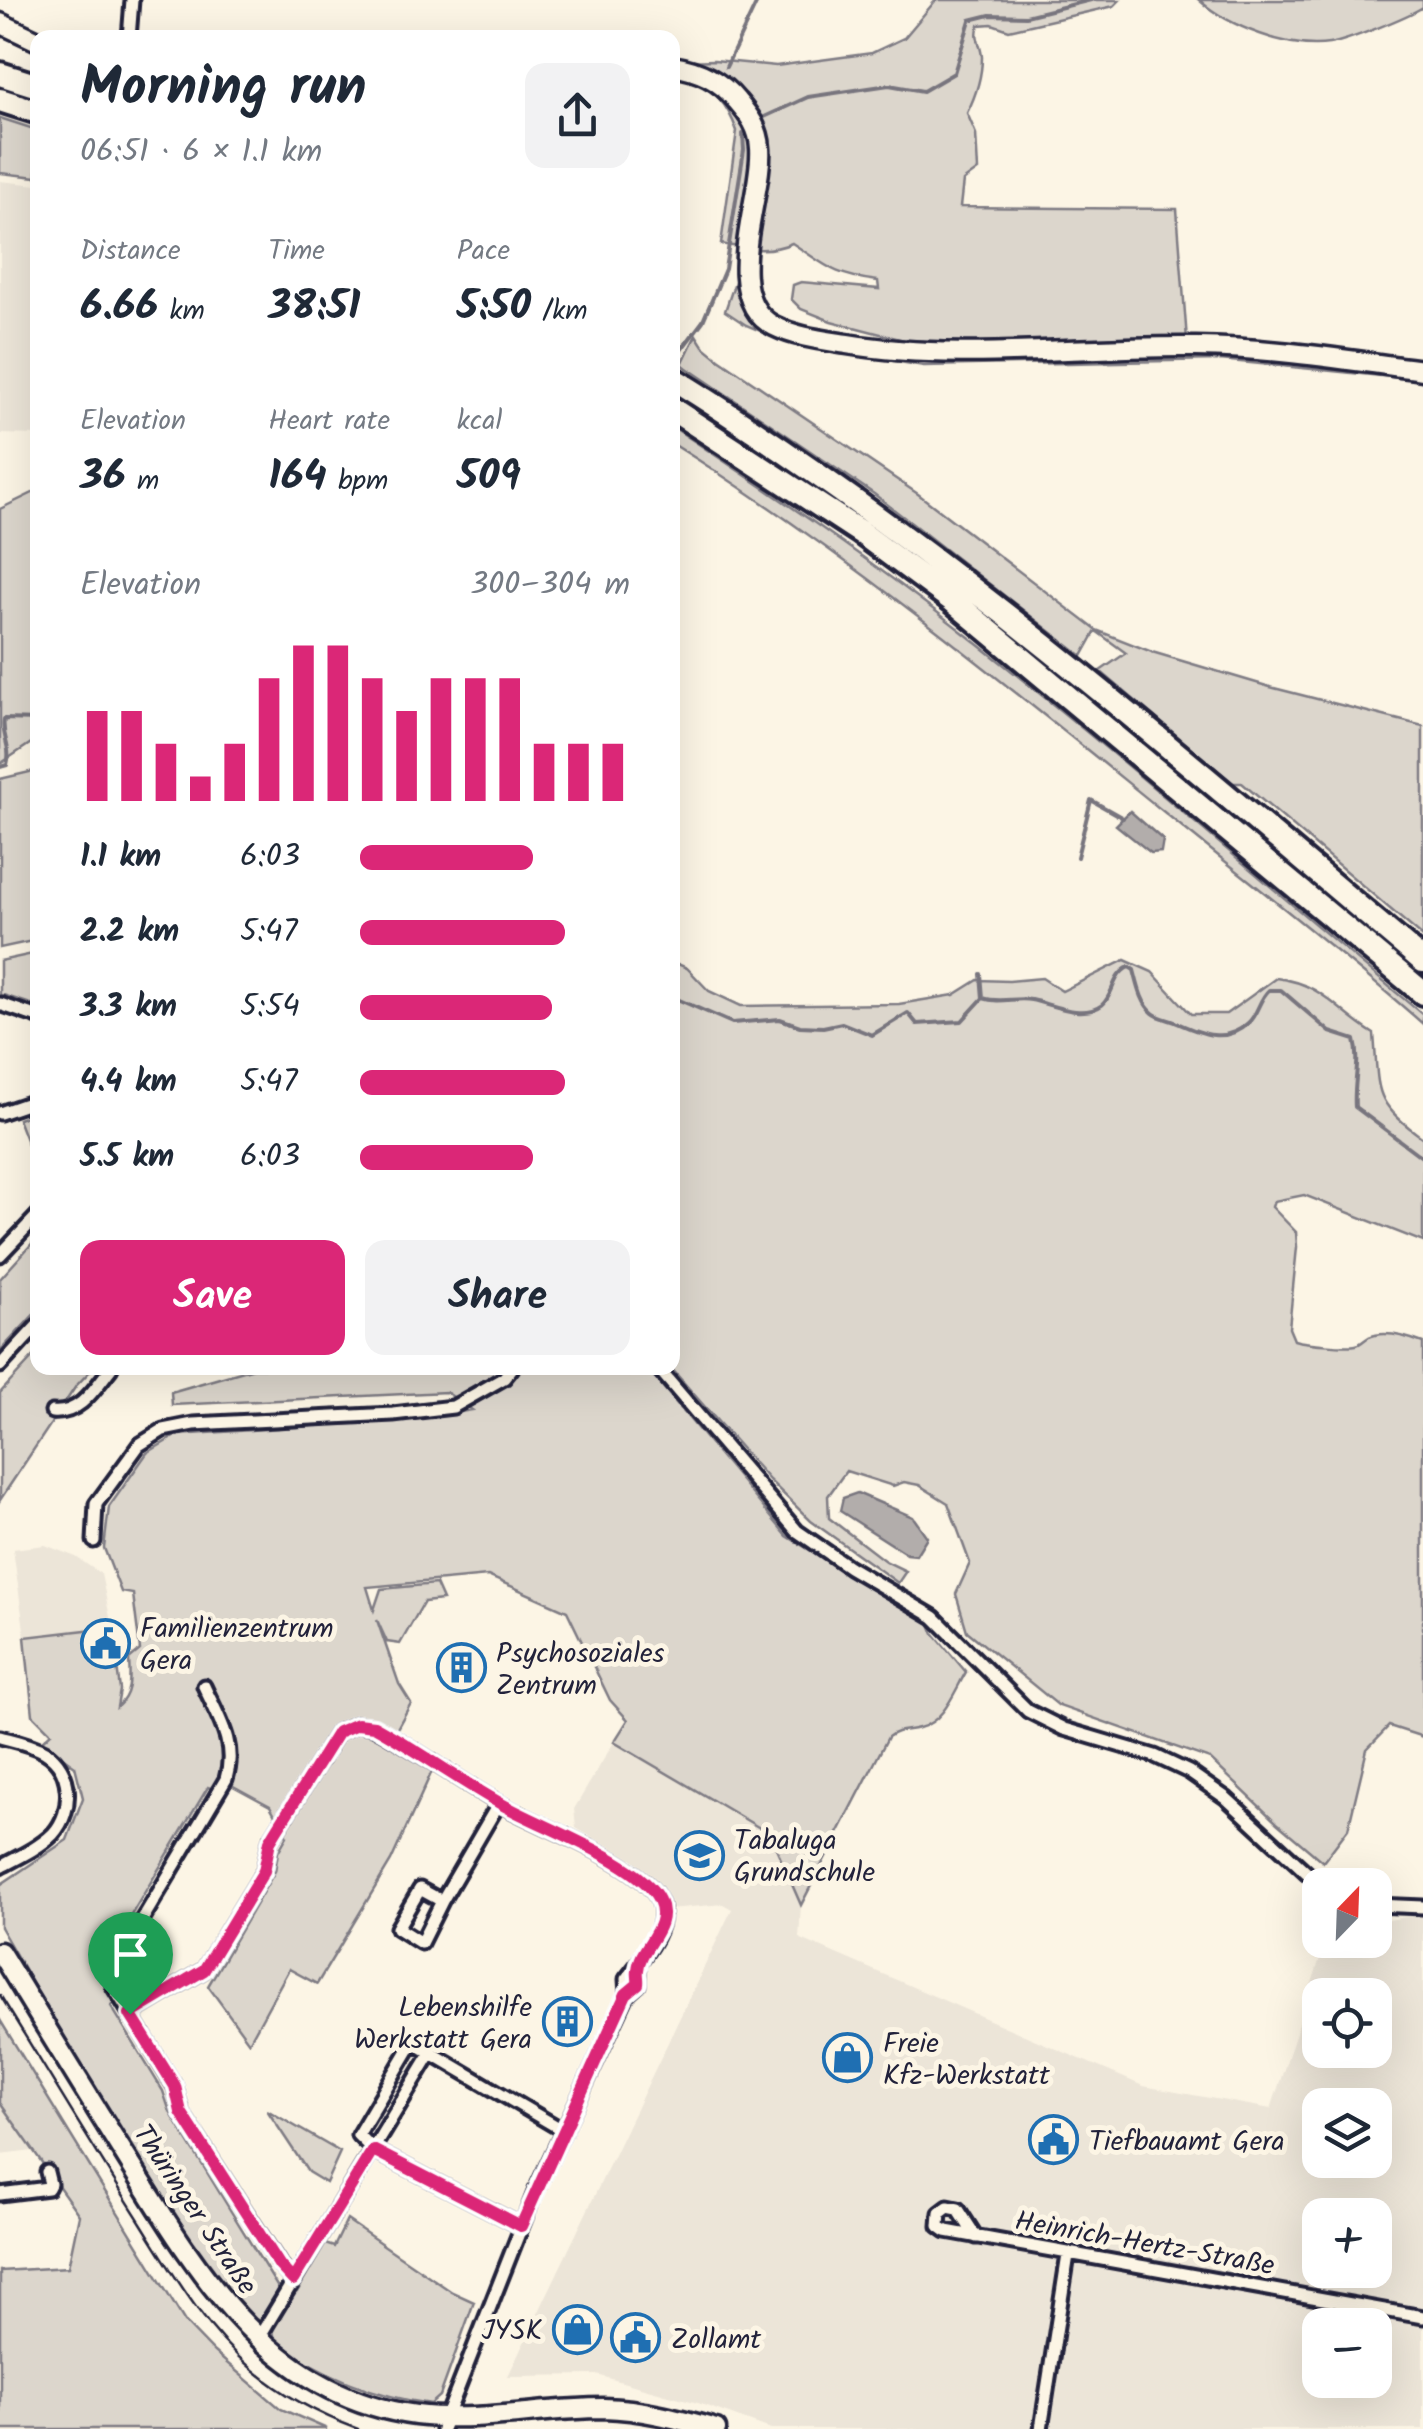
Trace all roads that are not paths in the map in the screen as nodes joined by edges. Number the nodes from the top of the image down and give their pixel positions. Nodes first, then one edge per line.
1 (132, 0) edge
2 (0, 23) edge
3 (127, 30) edge
4 (30, 36) edge
5 (680, 67) edge
6 (0, 74) edge
7 (30, 83) edge
8 (0, 100) edge
9 (30, 109) edge
10 (1423, 370) edge
11 (680, 383) edge
12 (680, 414) edge
13 (1423, 961) edge
14 (1423, 993) edge
15 (0, 1004) edge
16 (30, 1013) edge
17 (30, 1103) edge
18 (1, 1113) edge
19 (30, 1223) edge
20 (0, 1255) edge
21 (30, 1334) edge
22 (0, 1366) edge
23 (105, 1375) edge
24 (506, 1375) edge
25 (664, 1375) edge
26 (52, 1412) dead end
27 (94, 1541) dead end
28 (204, 1686) dead end
29 (0, 1738) edge
30 (499, 1803) junction
31 (0, 1868) edge
32 (1302, 1868) edge
33 (442, 1901) junction
34 (1392, 1906) edge
35 (1423, 1907) edge
36 (0, 1952) edge
37 (130, 2014) junction
38 (431, 2052) junction
39 (564, 2131) junction
40 (373, 2150) junction
41 (47, 2172) dead end
42 (0, 2194) edge
43 (521, 2226) junction
44 (976, 2237) dead end
45 (1068, 2255) junction
46 (293, 2280) junction
47 (1423, 2317) edge
48 (258, 2339) junction
49 (444, 2423) edge
50 (716, 2429) edge
51 (1041, 2429) edge

1 - 3 street
2 - 4 street
5 - 10 street
6 - 7 highway
8 - 9 highway
11 - 13 highway
12 - 14 highway
15 - 16 street
17 - 18 street
19 - 20 street
21 - 22 street
23 - 26 street
24 - 27 street
25 - 32 street
28 - 37 street
29 - 31 street
30 - 33 street
30 - 37 street
30 - 39 street
33 - 33 street
34 - 35 street
36 - 48 street, Thüringer Straße
37 - 46 street
38 - 39 street
38 - 40 street
38 - 40 street
39 - 43 street
40 - 43 street
40 - 46 street
41 - 42 street
43 - 49 street
44 - 45 street, Heinrich-Hertz-Straße
45 - 47 street, Heinrich-Hertz-Straße
45 - 51 street
46 - 48 street
48 - 49 street, Thüringer Straße
49 - 50 street, Thüringer Straße

